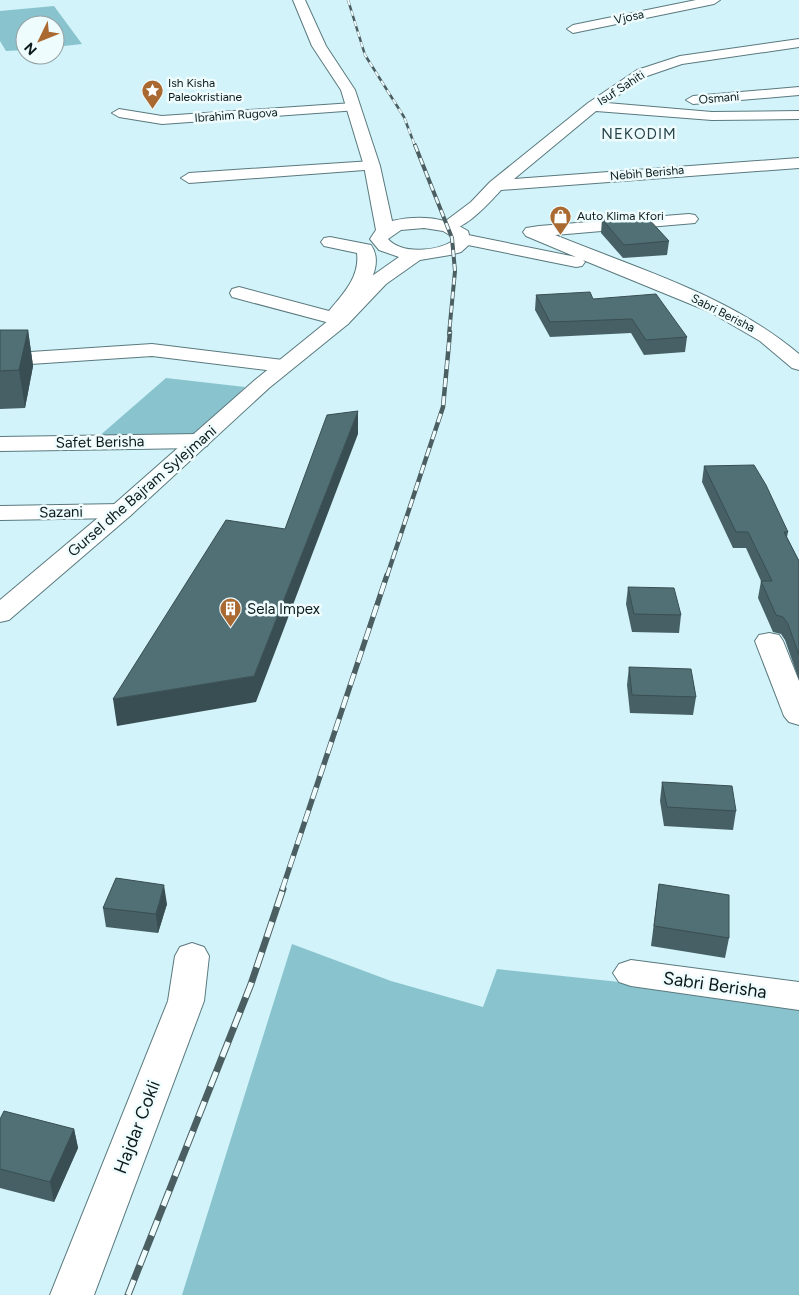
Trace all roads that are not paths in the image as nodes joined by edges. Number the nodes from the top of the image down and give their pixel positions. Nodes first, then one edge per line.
1 (299, 0) edge
2 (714, 0) edge
3 (573, 29) dead end
4 (799, 43) edge
5 (799, 91) edge
6 (594, 106) junction
7 (353, 107) junction
8 (641, 110) junction
9 (119, 113) dead end
10 (799, 115) edge
11 (799, 163) edge
12 (372, 166) junction
13 (189, 178) dead end
14 (496, 185) junction
15 (380, 200) junction
16 (689, 219) dead end
17 (411, 223) junction
18 (458, 236) junction
19 (386, 239) junction
20 (330, 242) dead end
21 (416, 254) junction
22 (639, 275) junction
23 (379, 280) junction
24 (239, 293) dead end
25 (337, 319) junction
26 (0, 360) edge
27 (799, 364) edge
28 (283, 366) junction
29 (199, 441) junction
30 (0, 444) edge
31 (122, 511) junction
32 (0, 514) edge
33 (0, 614) edge
34 (769, 640) dead end
35 (799, 716) edge
36 (192, 956) dead end
37 (631, 974) dead end
38 (799, 996) edge
39 (72, 1295) edge

1 - 7 street
2 - 3 street, Vjosa
4 - 6 street, Isuf Sahiti
5 - 8 street, Osmani
6 - 8 street, Osmani
6 - 14 street, Isuf Sahiti
7 - 9 street, Ibrahim Rugova
7 - 12 street
8 - 10 street, Osmani
11 - 14 street, Nebih Berisha
12 - 13 street
12 - 15 street
14 - 18 street, Isuf Sahiti
15 - 17 street
15 - 19 street
16 - 22 street, Sabri Berisha
17 - 18 street, Sabri Berisha
17 - 19 street
18 - 21 street
18 - 22 street, Sabri Berisha
19 - 21 street
19 - 23 street
20 - 25 street
21 - 23 street, Gursel dhe Bajram Sylejmani
22 - 27 street, Sabri Berisha
23 - 25 street, Gursel dhe Bajram Sylejmani
24 - 25 street
25 - 28 street, Gursel dhe Bajram Sylejmani
26 - 28 street
28 - 29 street, Gursel dhe Bajram Sylejmani
29 - 30 street, Safet Berisha
29 - 31 street, Gursel dhe Bajram Sylejmani
31 - 32 street, Sazani
31 - 33 street, Gursel dhe Bajram Sylejmani
34 - 35 street
36 - 39 street, Hajdar Cokli
37 - 38 street, Sabri Berisha

